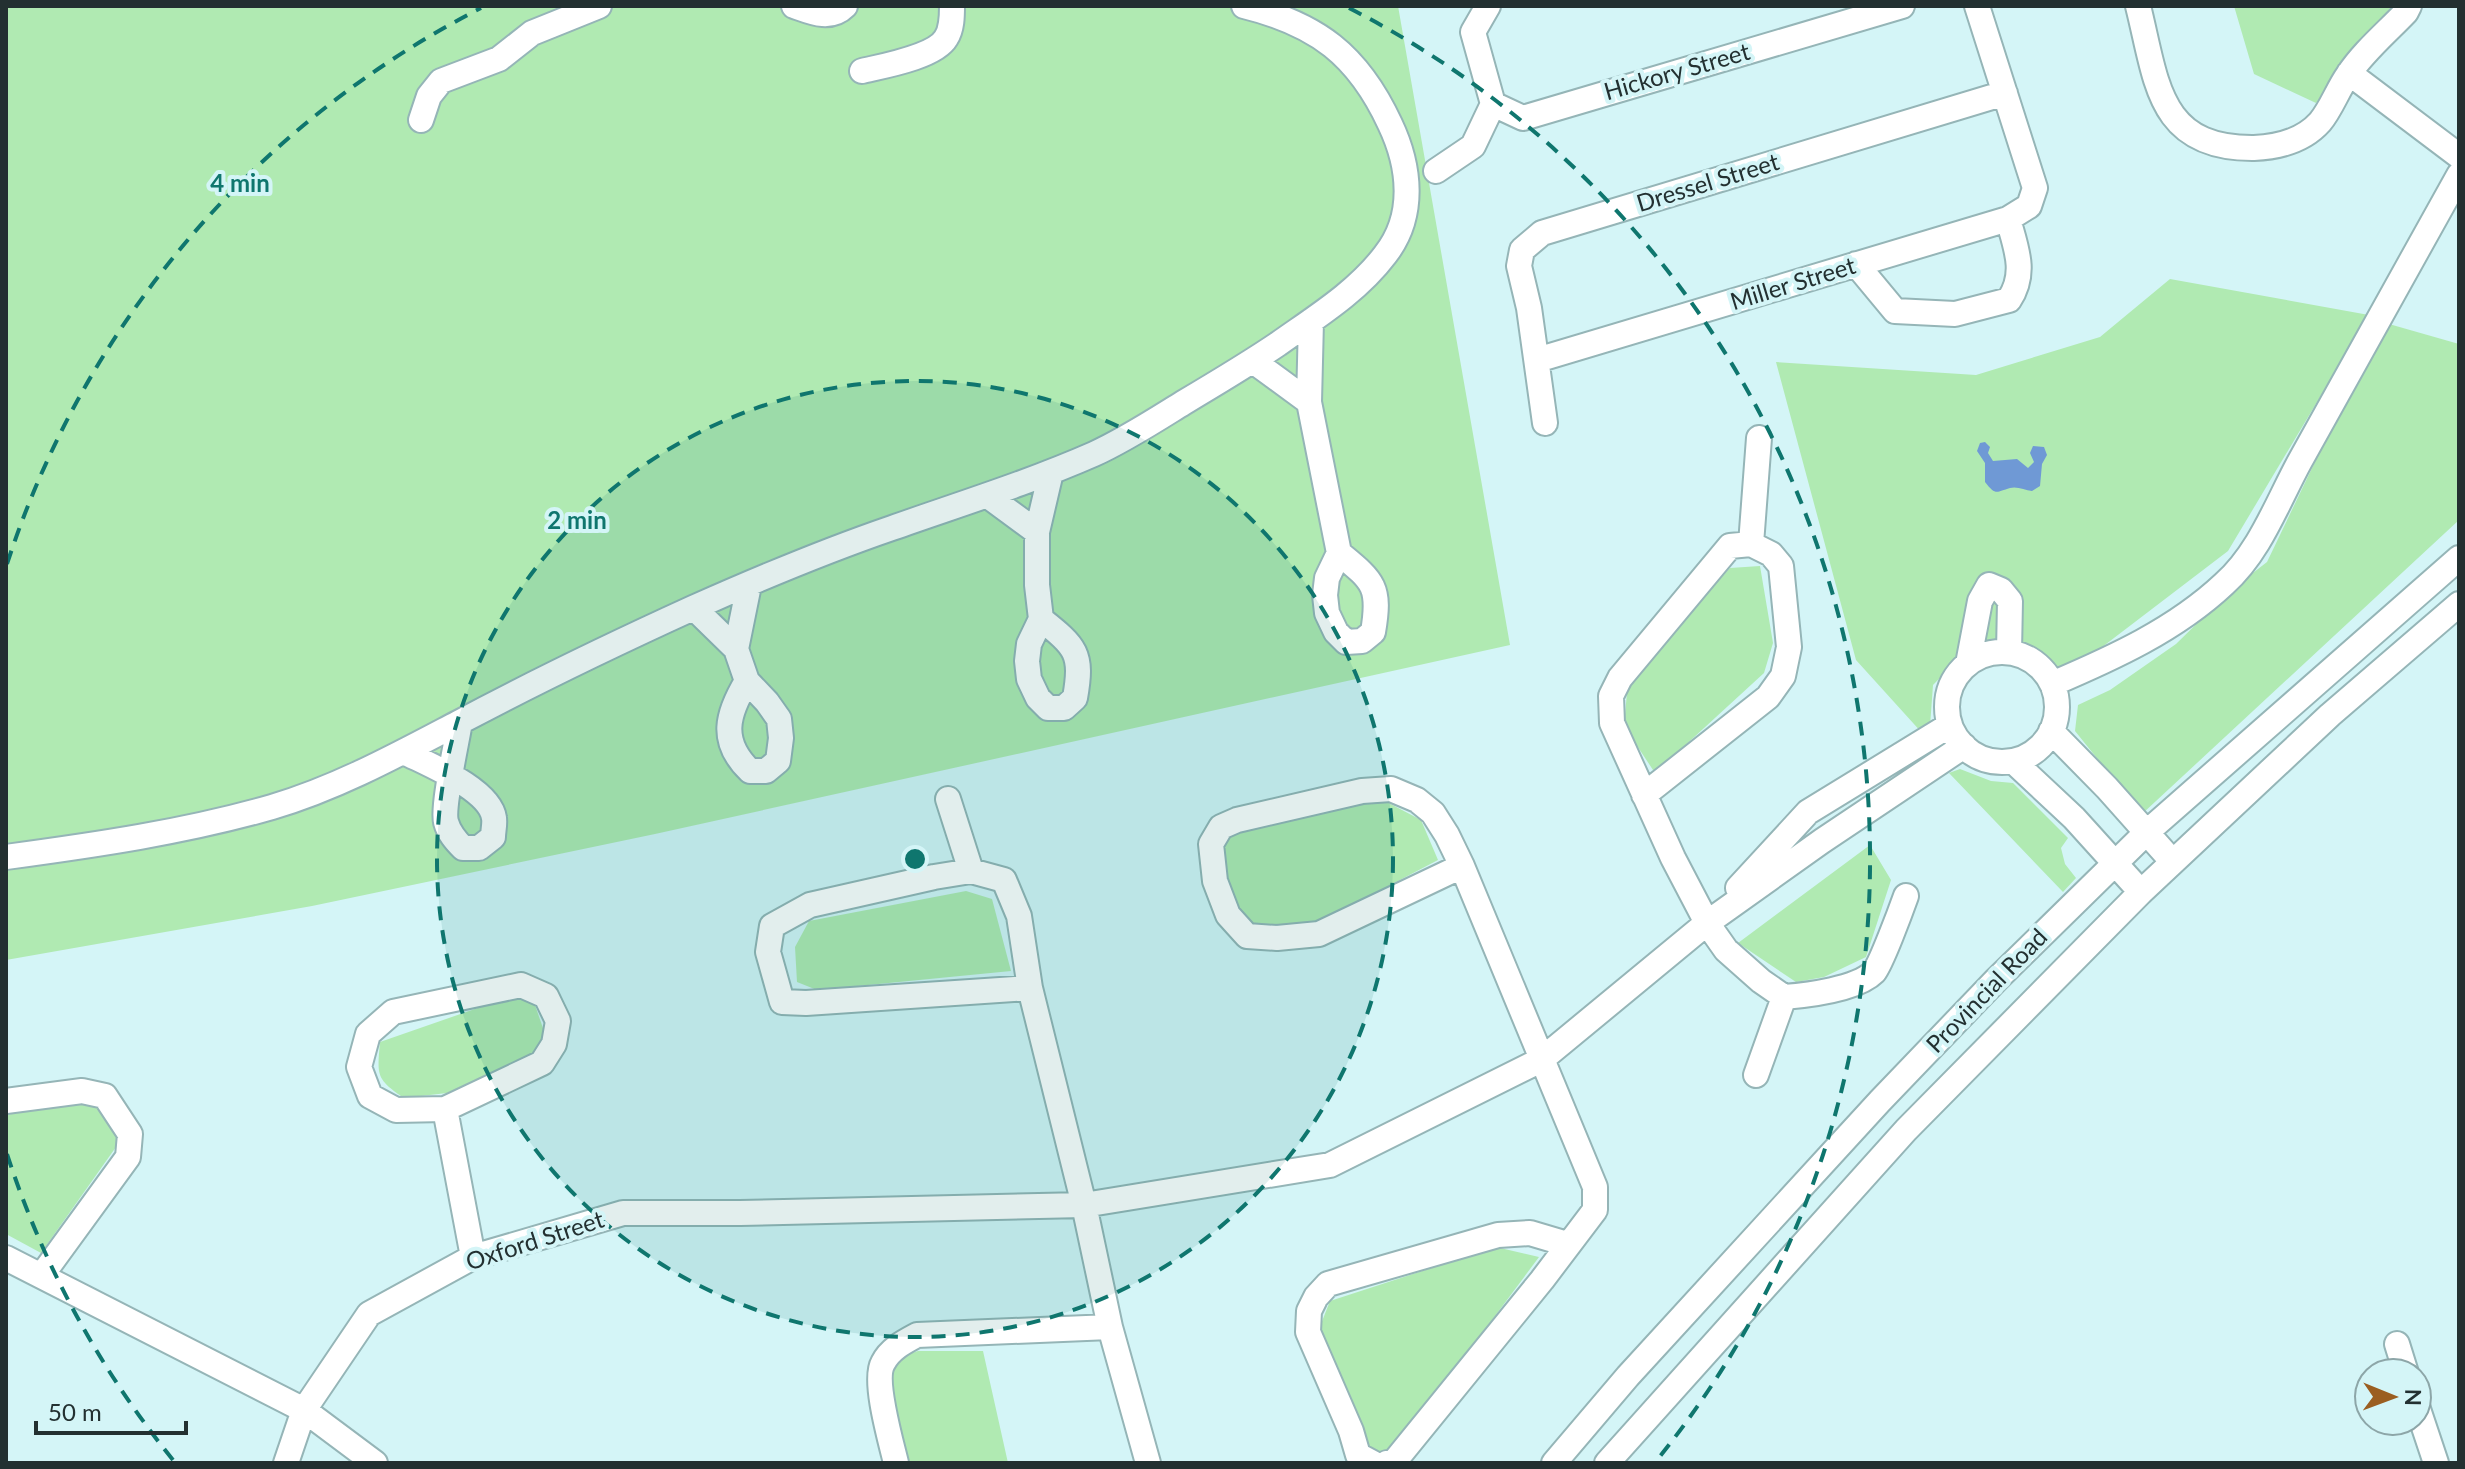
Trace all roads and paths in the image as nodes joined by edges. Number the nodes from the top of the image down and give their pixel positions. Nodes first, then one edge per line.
1 (599, 6) edge
2 (794, 6) edge
3 (845, 6) edge
4 (952, 6) edge
5 (1244, 6) edge
6 (1488, 6) edge
7 (1902, 6) edge
8 (1978, 6) edge
9 (2138, 6) edge
10 (2409, 6) edge
11 (862, 71) dead end
12 (2349, 73) junction
13 (2005, 93) junction
14 (1493, 104) junction
15 (421, 120) dead end
16 (2459, 156) edge
17 (1436, 171) dead end
18 (2459, 175) edge
19 (2035, 188) junction
20 (2008, 219) junction
21 (1856, 264) junction
22 (1311, 321) junction
23 (1537, 360) junction
24 (1253, 361) junction
25 (1309, 402) junction
26 (1545, 423) dead end
27 (1759, 438) dead end
28 (1051, 472) junction
29 (988, 496) junction
30 (1037, 532) junction
31 (1751, 544) junction
32 (1339, 553) dead end
33 (2459, 558) edge
34 (749, 585) junction
35 (2459, 604) edge
36 (694, 608) junction
37 (1041, 619) dead end
38 (736, 649) junction
39 (2009, 652) junction
40 (1968, 664) junction
41 (747, 681) dead end
42 (2052, 684) junction
43 (460, 722) junction
44 (1950, 725) junction
45 (2051, 731) junction
46 (1964, 746) junction
47 (404, 752) junction
48 (2013, 761) junction
49 (1644, 795) junction
50 (948, 799) dead end
51 (2147, 832) junction
52 (6, 857) edge
53 (2172, 861) junction
54 (2115, 862) junction
55 (1462, 866) junction
56 (971, 871) junction
57 (2141, 892) junction
58 (1906, 896) dead end
59 (1707, 923) junction
60 (1030, 988) junction
61 (1784, 997) junction
62 (1541, 1060) junction
63 (1756, 1075) dead end
64 (6, 1101) edge
65 (445, 1109) junction
66 (1084, 1205) junction
67 (1567, 1244) junction
68 (473, 1257) junction
69 (6, 1258) edge
70 (42, 1275) junction
71 (1110, 1327) junction
72 (2397, 1344) dead end
73 (2401, 1357) edge
74 (1602, 1406) junction
75 (304, 1410) junction
76 (1632, 1435) junction
77 (2427, 1437) edge
78 (286, 1463) edge
79 (375, 1463) edge
80 (896, 1463) edge
81 (1148, 1463) edge
82 (1373, 1463) edge
83 (1387, 1463) edge
84 (1554, 1463) edge
85 (1607, 1463) edge
86 (2436, 1463) edge

1 - 15 street
2 - 3 street
4 - 11 street
5 - 22 street
6 - 14 street
7 - 14 street, Hickory Street
8 - 13 street
8 - 19 street
9 - 12 street
10 - 12 street
12 - 16 street
13 - 19 street
13 - 23 street, Dressel Street
14 - 17 street
18 - 42 street
19 - 20 street
20 - 21 street, Miller Street
20 - 21 street
21 - 23 street, Miller Street
22 - 24 street
22 - 25 street
23 - 26 street, Dressel Street
24 - 25 street
24 - 28 street
25 - 32 street
27 - 31 street
28 - 29 street
28 - 30 street
29 - 30 street
29 - 34 street
30 - 37 street
31 - 49 street
31 - 49 street
33 - 51 street, Provincial Road
34 - 36 street
34 - 38 street
35 - 53 street, Provincial Road
36 - 38 street
36 - 43 street
38 - 41 street
39 - 40 street
39 - 40 street
39 - 42 street
40 - 44 street
42 - 45 street
43 - 47 street
43 - 47 street
44 - 46 street
44 - 59 street
45 - 48 street
45 - 51 street
46 - 48 street
46 - 59 street
47 - 52 street
48 - 54 street
49 - 59 street
50 - 56 street
51 - 53 street
51 - 54 street, Provincial Road
53 - 57 street, Provincial Road
54 - 57 street
54 - 74 street, Provincial Road
55 - 55 street
55 - 62 street
56 - 60 street
56 - 60 street
57 - 76 street, Provincial Road
58 - 61 street
59 - 61 street
59 - 62 street, Oxford Street
60 - 66 street
61 - 63 street
62 - 66 street, Oxford Street
62 - 67 street
64 - 70 street
65 - 65 street
65 - 68 street
66 - 68 street, Oxford Street
66 - 71 street
67 - 82 street
67 - 83 street
68 - 75 street, Oxford Street
69 - 70 street
70 - 75 street
71 - 80 street
71 - 81 street
72 - 73 street
74 - 76 street
74 - 84 street, Provincial Road
75 - 78 street, Oxford Street
75 - 79 street
76 - 85 street, Provincial Road
77 - 86 street

